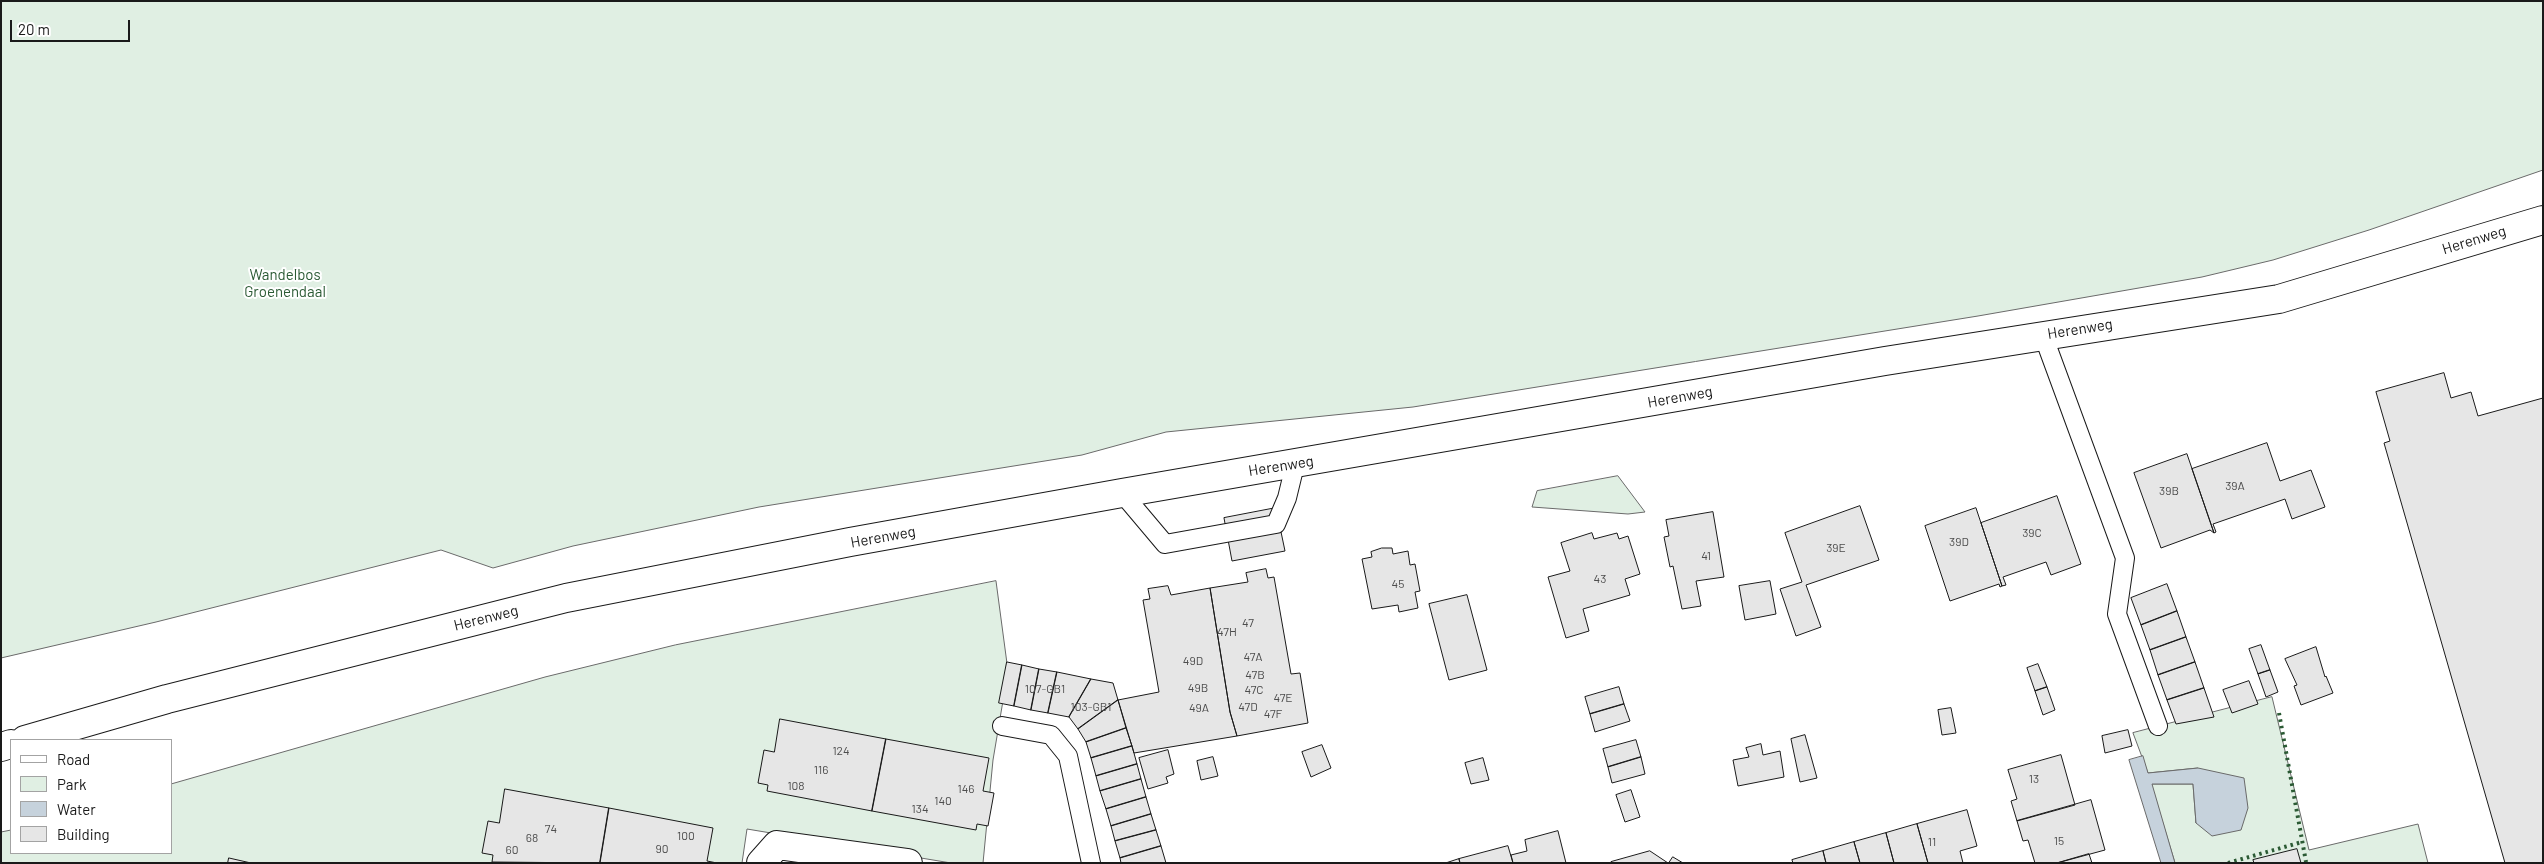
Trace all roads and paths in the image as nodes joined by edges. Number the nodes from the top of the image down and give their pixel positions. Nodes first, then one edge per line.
1 (2543, 220) edge
2 (2043, 335) junction
3 (1296, 465) junction
4 (1122, 493) junction
5 (1002, 726) dead end
6 (2158, 726) dead end
7 (28, 739) edge
8 (761, 863) edge
9 (908, 863) edge
10 (1091, 863) edge

1 - 2 main road, Herenweg
2 - 3 main road, Herenweg
2 - 6 lane
3 - 4 main road, Herenweg
3 - 4 lane
4 - 7 main road, Herenweg
5 - 10 lane
8 - 9 main road

